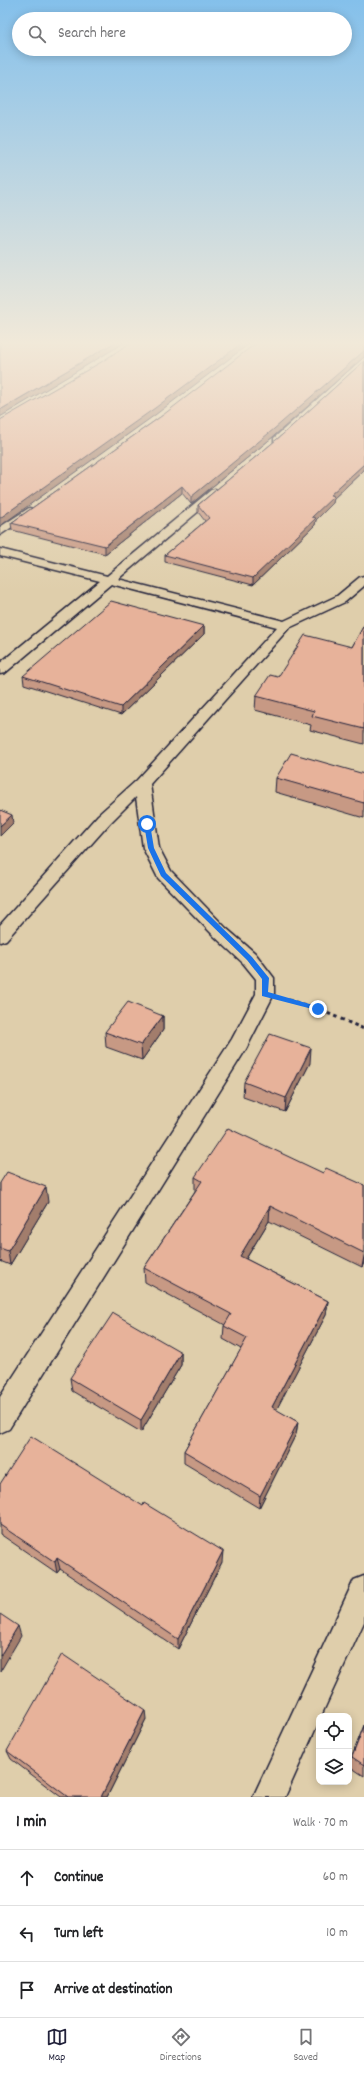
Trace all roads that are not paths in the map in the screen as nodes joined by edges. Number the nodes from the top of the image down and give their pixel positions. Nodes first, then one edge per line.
1 (294, 424) edge
2 (266, 449) edge
3 (224, 485) edge
4 (38, 504) edge
5 (0, 532) edge
6 (0, 552) edge
7 (108, 580) junction
8 (364, 580) edge
9 (285, 625) junction
10 (0, 670) edge
11 (142, 783) junction
12 (0, 936) edge
13 (0, 1420) edge
14 (364, 1590) edge
15 (269, 1797) edge

1 - 2 lane
3 - 7 lane
4 - 5 lane
6 - 7 lane
7 - 9 lane
7 - 10 lane
8 - 9 lane
9 - 11 lane
11 - 12 lane
11 - 13 lane
14 - 15 lane

